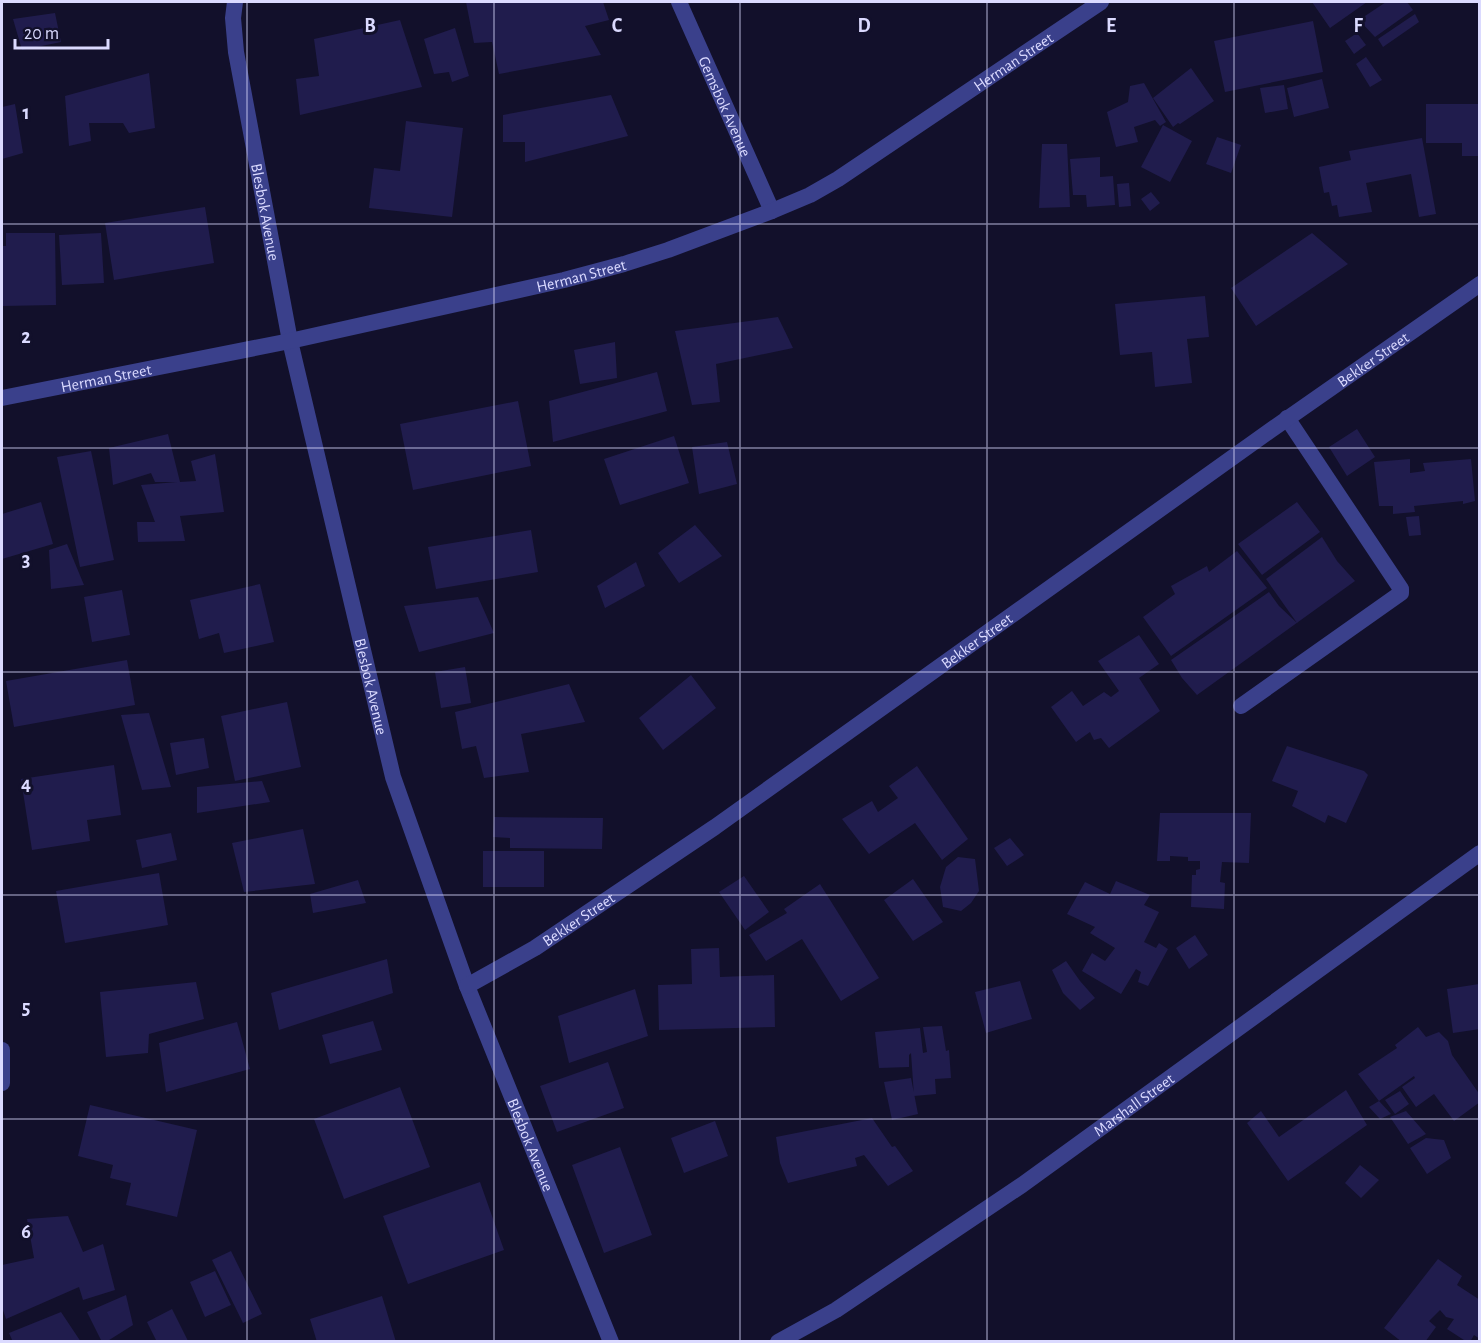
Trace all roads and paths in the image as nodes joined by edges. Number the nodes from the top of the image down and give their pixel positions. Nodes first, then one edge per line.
1 (235, 2) edge
2 (679, 2) edge
3 (1101, 2) edge
4 (772, 211) junction
5 (1479, 284) edge
6 (290, 341) junction
7 (2, 398) edge
8 (1287, 418) junction
9 (1241, 706) dead end
10 (1479, 853) edge
11 (467, 986) junction
12 (2, 1050) edge
13 (2, 1083) edge
14 (611, 1341) edge
15 (778, 1341) edge

1 - 6 street, Blesbok Avenue
2 - 4 street, Gemsbok Avenue
3 - 4 street, Herman Street
4 - 6 street, Herman Street
5 - 8 street, Bekker Street
6 - 7 street, Herman Street
6 - 11 street, Blesbok Avenue
8 - 9 street
8 - 11 street, Bekker Street
10 - 15 street, Marshall Street
11 - 14 street, Blesbok Avenue
12 - 13 street

